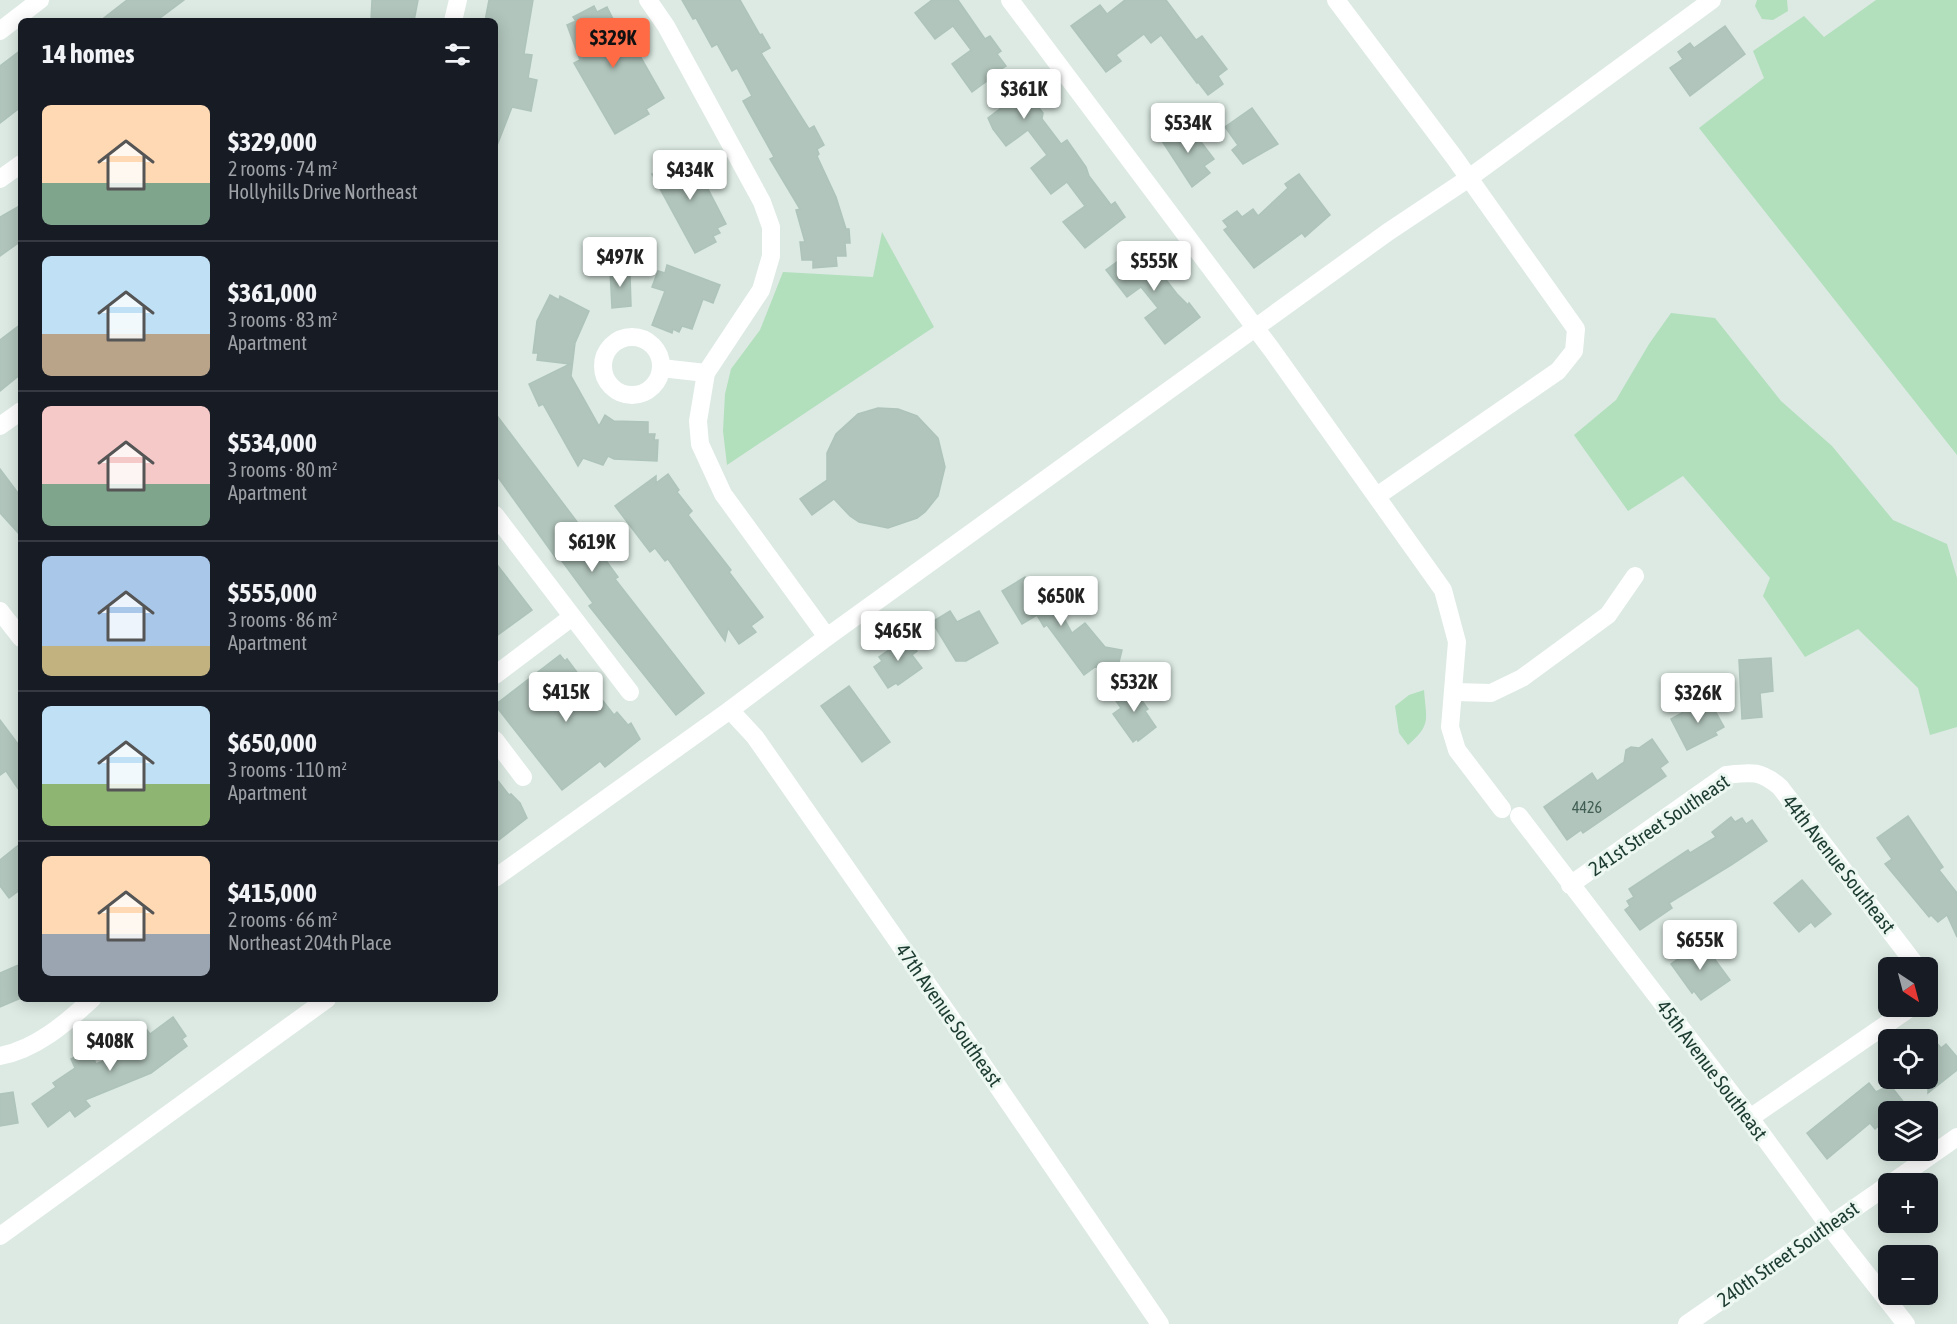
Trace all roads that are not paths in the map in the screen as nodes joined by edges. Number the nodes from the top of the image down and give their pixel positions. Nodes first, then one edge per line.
1 (40, 0) edge
2 (458, 0) edge
3 (648, 0) edge
4 (1010, 0) edge
5 (1336, 0) edge
6 (1713, 0) edge
7 (454, 18) edge
8 (0, 31) edge
9 (18, 166) edge
10 (1469, 178) junction
11 (0, 179) edge
12 (1255, 328) junction
13 (661, 368) dead end
14 (706, 373) junction
15 (18, 413) edge
16 (0, 426) edge
17 (1377, 496) junction
18 (498, 519) edge
19 (1635, 576) dead end
20 (0, 611) edge
21 (572, 617) junction
22 (18, 634) edge
23 (827, 637) junction
24 (498, 673) edge
25 (630, 692) dead end
26 (1454, 692) junction
27 (730, 710) junction
28 (498, 744) edge
29 (1751, 772) joint
30 (523, 777) dead end
31 (498, 876) edge
32 (1570, 885) junction
33 (1910, 957) edge
34 (89, 1002) edge
35 (316, 1002) edge
36 (301, 1006) edge
37 (1897, 1017) edge
38 (0, 1056) edge
39 (1750, 1118) junction
40 (1957, 1137) edge
41 (1905, 1173) edge
42 (1878, 1192) edge
43 (1828, 1226) junction
44 (0, 1236) edge
45 (1160, 1324) edge
46 (1687, 1324) edge
47 (1906, 1324) edge

1 - 8 street
2 - 7 street
3 - 14 street
4 - 12 street, 45th Avenue Southeast
5 - 10 street
6 - 10 street
9 - 11 street
10 - 12 street
10 - 17 street
12 - 17 street, 45th Avenue Southeast
12 - 23 street
13 - 14 street
14 - 23 street
15 - 16 street
17 - 26 street, 45th Avenue Southeast
18 - 21 street
19 - 26 street
20 - 22 street
21 - 24 street
21 - 25 street
23 - 27 street
26 - 32 street, 45th Avenue Southeast
27 - 31 street
27 - 45 street, 47th Avenue Southeast
28 - 30 street
29 - 32 street, 241st Street Southeast
29 - 33 street, 44th Avenue Southeast
32 - 39 street, 45th Avenue Southeast
34 - 38 street
35 - 36 street
36 - 44 street
37 - 39 street
39 - 43 street, 45th Avenue Southeast
40 - 41 street, 240th Street Southeast
42 - 43 street, 240th Street Southeast
43 - 46 street, 240th Street Southeast
43 - 47 street, 45th Avenue Southeast

